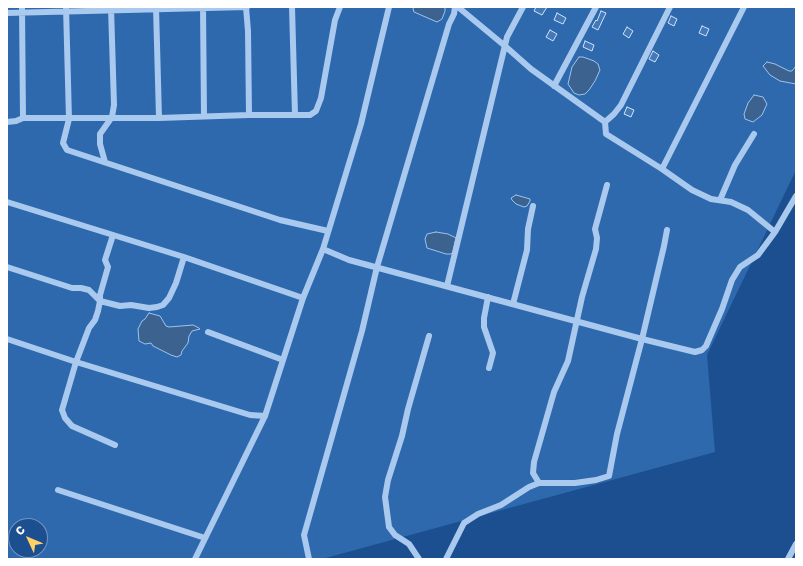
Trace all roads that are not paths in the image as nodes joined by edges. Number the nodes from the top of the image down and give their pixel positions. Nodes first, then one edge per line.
1 (203, 7) edge
2 (246, 7) edge
3 (292, 7) edge
4 (340, 7) edge
5 (389, 7) edge
6 (455, 7) edge
7 (458, 7) edge
8 (523, 7) edge
9 (596, 7) edge
10 (670, 7) edge
11 (744, 7) edge
12 (156, 8) edge
13 (111, 9) edge
14 (22, 10) edge
15 (66, 10) edge
16 (7, 13) edge
17 (505, 46) junction
18 (554, 86) junction
19 (249, 115) junction
20 (295, 115) junction
21 (204, 116) junction
22 (112, 117) junction
23 (23, 118) junction
24 (159, 118) junction
25 (69, 119) junction
26 (7, 122) edge
27 (605, 122) junction
28 (754, 134) dead end
29 (105, 162) junction
30 (662, 169) junction
31 (607, 185) dead end
32 (796, 196) edge
33 (720, 200) junction
34 (7, 202) edge
35 (533, 206) dead end
36 (667, 230) dead end
37 (328, 231) junction
38 (775, 232) junction
39 (113, 235) junction
40 (323, 249) junction
41 (184, 257) junction
42 (7, 267) edge
43 (377, 267) junction
44 (447, 286) junction
45 (488, 297) junction
46 (303, 298) junction
47 (100, 301) junction
48 (513, 304) junction
49 (577, 321) junction
50 (208, 332) dead end
51 (429, 336) dead end
52 (7, 339) edge
53 (642, 339) junction
54 (283, 360) junction
55 (76, 362) junction
56 (489, 368) dead end
57 (265, 416) junction
58 (115, 445) dead end
59 (539, 483) junction
60 (58, 490) dead end
61 (205, 538) junction
62 (796, 544) edge
63 (195, 559) edge
64 (309, 559) edge
65 (418, 559) edge
66 (446, 559) edge
67 (788, 559) edge

1 - 2 street
1 - 12 street
1 - 21 street
2 - 19 street
3 - 20 street
4 - 20 street
5 - 37 street
6 - 43 street
7 - 17 street
8 - 17 street
9 - 18 street
10 - 27 street
11 - 30 street
12 - 13 street
12 - 24 street
13 - 15 street
13 - 22 street
14 - 15 street
14 - 16 street
14 - 23 street
15 - 25 street
17 - 18 street
17 - 44 street
18 - 27 street
19 - 20 street
19 - 21 street
21 - 24 street
22 - 24 street
22 - 25 street
22 - 29 street
23 - 25 street
23 - 26 street
25 - 29 street
27 - 30 street
28 - 33 street
29 - 37 street
30 - 33 street
31 - 49 street
32 - 38 street
33 - 38 street
34 - 39 street
35 - 48 street
36 - 53 street
37 - 40 street
38 - 53 street
39 - 41 street
39 - 47 street
40 - 43 street
40 - 46 street
41 - 46 street
41 - 47 street
42 - 47 street
43 - 44 street
43 - 64 street
44 - 45 street
45 - 48 street
45 - 56 street
46 - 54 street
47 - 55 street
48 - 49 street
49 - 53 street
49 - 59 street
50 - 54 street
51 - 65 street
52 - 55 street
53 - 59 street
54 - 57 street
55 - 57 street
55 - 58 street
57 - 61 street
59 - 66 street
60 - 61 street
61 - 63 street
62 - 67 street

